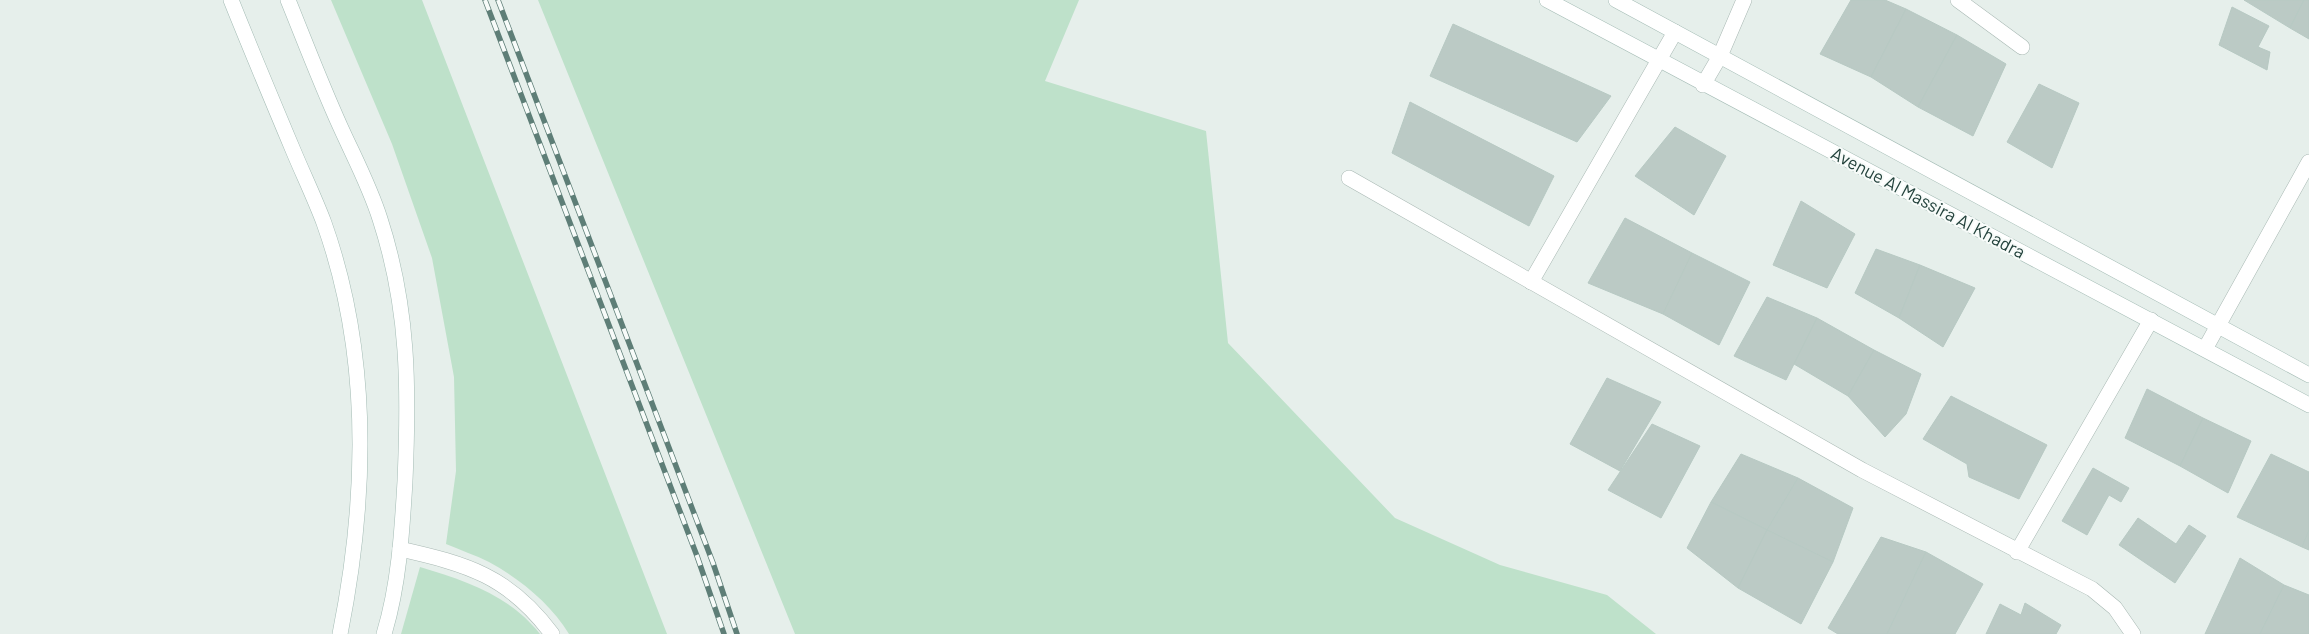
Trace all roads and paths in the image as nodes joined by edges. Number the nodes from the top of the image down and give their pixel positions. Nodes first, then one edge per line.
1 (231, 0) edge
2 (288, 0) edge
3 (1547, 0) edge
4 (1616, 0) edge
5 (1744, 0) edge
6 (1958, 0) edge
7 (1675, 32) junction
8 (2022, 47) dead end
9 (1720, 56) junction
10 (1658, 60) junction
11 (1703, 85) junction
12 (2309, 162) edge
13 (1350, 178) dead end
14 (1531, 282) junction
15 (2151, 320) junction
16 (2218, 326) junction
17 (2204, 349) junction
18 (2309, 375) edge
19 (2309, 405) edge
20 (400, 549) junction
21 (2017, 552) junction
22 (340, 634) edge
23 (384, 634) edge
24 (552, 634) edge
25 (2132, 634) edge

1 - 22 street
2 - 20 street
3 - 10 street, Avenue Al Massira Al Khadra
4 - 7 street, Avenue Al Massira Al Khadra
5 - 9 street
6 - 8 street
7 - 9 street, Avenue Al Massira Al Khadra
7 - 10 street
9 - 11 street
9 - 16 street, Avenue Al Massira Al Khadra
10 - 11 street, Avenue Al Massira Al Khadra
10 - 14 street
11 - 15 street, Avenue Al Massira Al Khadra
12 - 16 street
13 - 14 street
14 - 21 street
15 - 17 street, Avenue Al Massira Al Khadra
15 - 21 street
16 - 17 street
16 - 18 street, Avenue Al Massira Al Khadra
17 - 19 street, Avenue Al Massira Al Khadra
20 - 23 street
20 - 24 street
21 - 25 street

